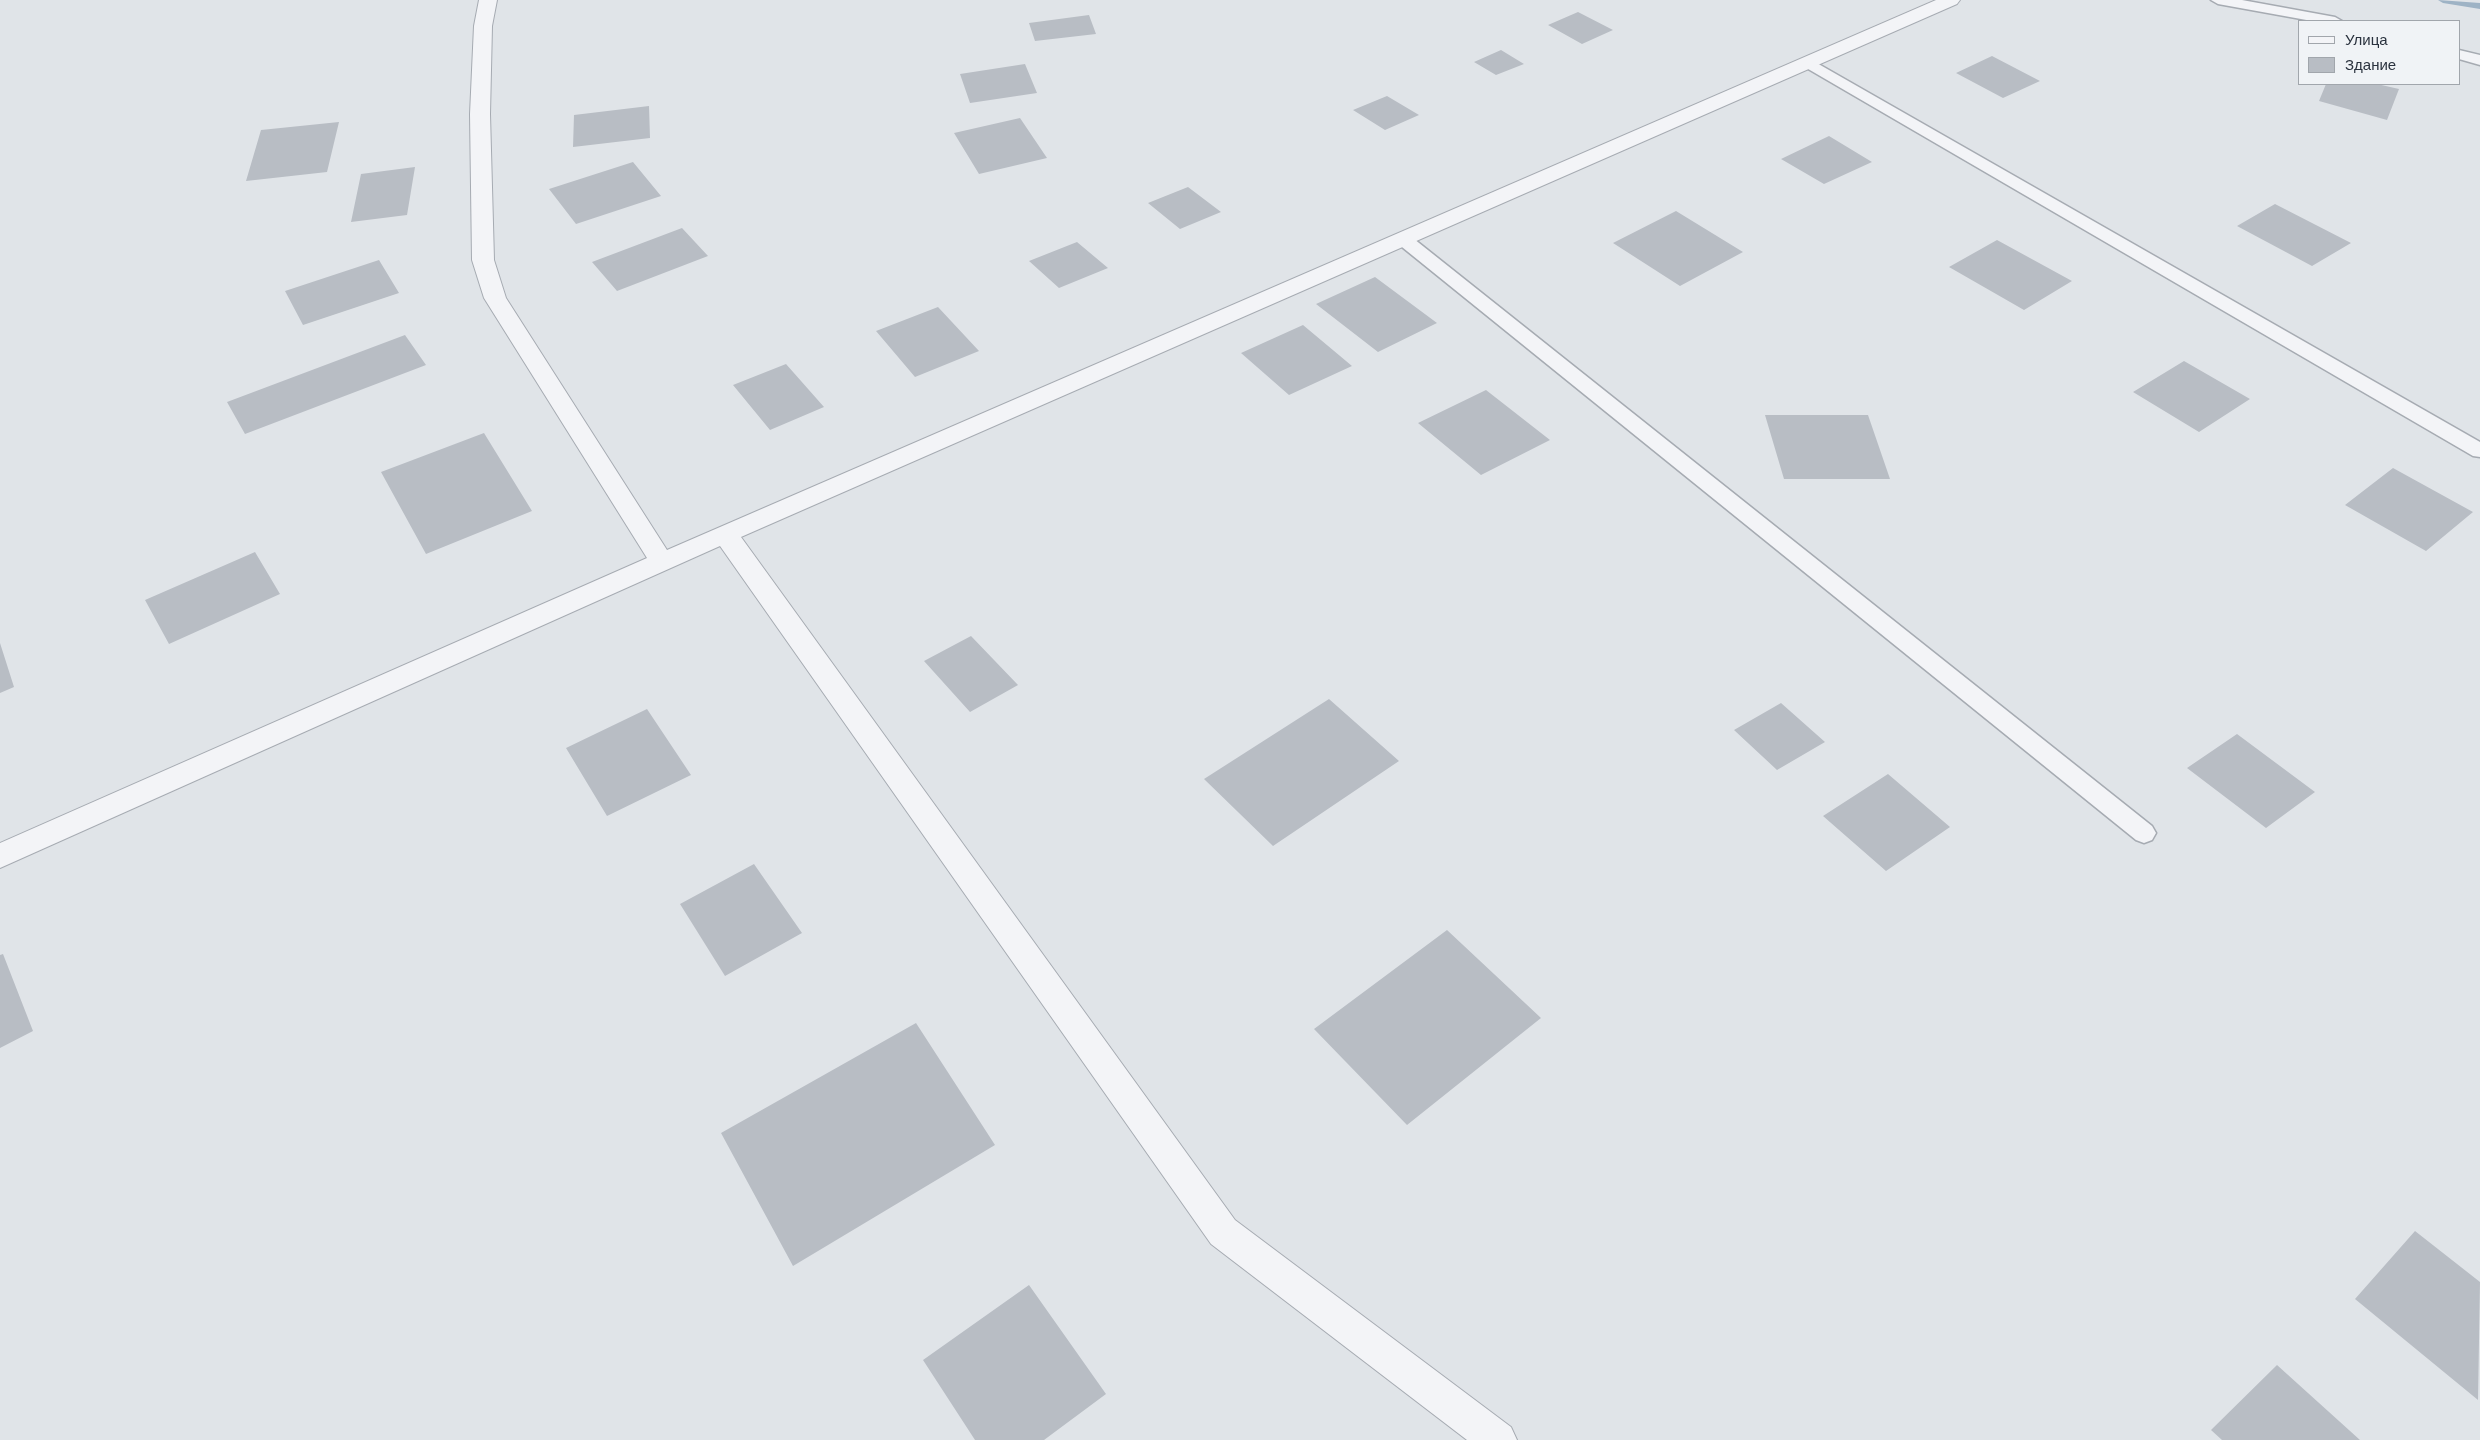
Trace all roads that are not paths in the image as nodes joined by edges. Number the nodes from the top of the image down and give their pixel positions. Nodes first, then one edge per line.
1 (488, 0) edge
2 (1951, 0) edge
3 (2218, 0) edge
4 (2329, 20) edge
5 (2460, 54) edge
6 (2480, 60) edge
7 (1808, 63) junction
8 (1403, 239) junction
9 (2480, 450) edge
10 (725, 534) junction
11 (662, 562) junction
12 (2144, 833) dead end
13 (0, 856) edge
14 (1498, 1440) edge

1 - 11 street
2 - 7 street
3 - 4 lane
5 - 6 lane
7 - 8 street
7 - 9 lane
8 - 10 street
8 - 12 lane
10 - 11 street
10 - 14 street
11 - 13 street

